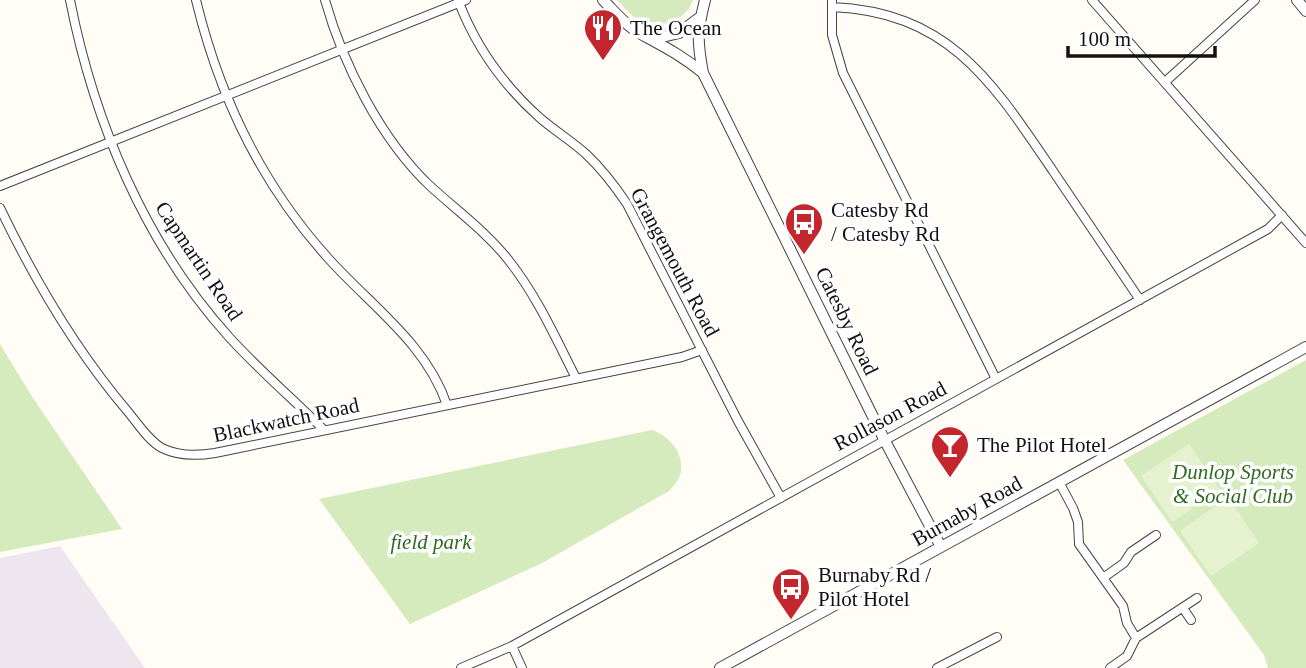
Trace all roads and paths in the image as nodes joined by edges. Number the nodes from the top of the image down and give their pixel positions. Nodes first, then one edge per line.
1 (70, 0) edge
2 (196, 0) edge
3 (325, 0) edge
4 (603, 0) edge
5 (705, 0) edge
6 (1092, 0) edge
7 (1255, 0) edge
8 (1297, 0) edge
9 (461, 1) edge
10 (832, 3) edge
11 (1306, 11) edge
12 (699, 18) junction
13 (654, 39) junction
14 (341, 50) junction
15 (703, 73) junction
16 (1165, 82) junction
17 (227, 96) junction
18 (111, 142) junction
19 (0, 186) edge
20 (0, 208) edge
21 (1282, 215) junction
22 (1306, 243) edge
23 (1140, 300) junction
24 (1306, 347) edge
25 (702, 350) junction
26 (576, 378) junction
27 (996, 379) junction
28 (447, 405) junction
29 (324, 430) junction
30 (884, 439) junction
31 (1059, 482) junction
32 (780, 498) junction
33 (1156, 535) dead end
34 (942, 547) junction
35 (1103, 578) junction
36 (1197, 598) dead end
37 (1183, 608) junction
38 (1191, 620) dead end
39 (997, 637) dead end
40 (1136, 638) junction
41 (512, 646) junction
42 (461, 668) edge
43 (522, 668) edge
44 (720, 668) edge
45 (937, 668) edge
46 (1110, 668) edge

1 - 18 street, Capmartin Road
2 - 17 street
3 - 14 street
4 - 13 street, Catesby Road
5 - 12 street, Catesby Road
6 - 16 street
7 - 16 street
8 - 11 street
9 - 14 street
9 - 25 street, Grangemouth Road
10 - 23 street
10 - 27 street
12 - 13 street
12 - 15 street, Catesby Road
13 - 15 street, Catesby Road
14 - 17 street
14 - 26 street
15 - 30 street, Catesby Road
16 - 21 street
17 - 18 street
17 - 28 street
18 - 19 street
18 - 29 street, Capmartin Road
20 - 29 street, Blackwatch Road
21 - 22 street
21 - 23 street, Rollason Road
23 - 27 street, Rollason Road
24 - 31 street, Burnaby Road
25 - 26 street, Blackwatch Road
25 - 32 street, Grangemouth Road
26 - 28 street, Blackwatch Road
27 - 30 street, Rollason Road
28 - 29 street, Blackwatch Road
30 - 32 street, Rollason Road
30 - 34 street, Catesby Road
31 - 34 street, Burnaby Road
31 - 35 street
32 - 41 street, Rollason Road
33 - 35 street
34 - 44 street, Burnaby Road
35 - 40 street
36 - 37 street
37 - 38 street
37 - 40 street
39 - 45 street
40 - 46 street
41 - 42 street, Rollason Road
41 - 43 street

